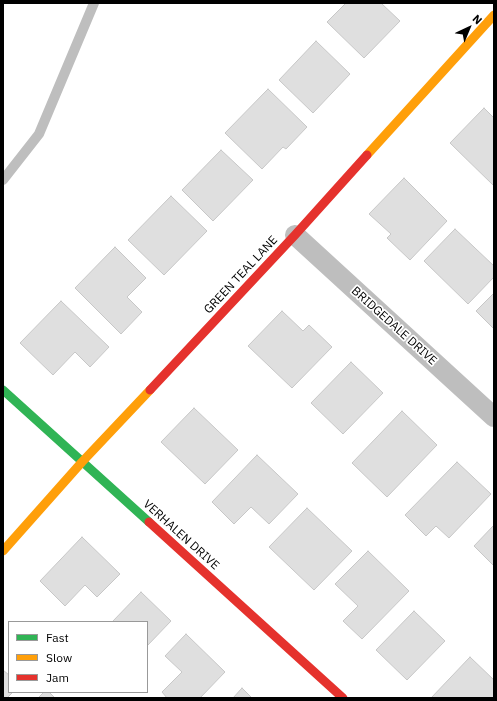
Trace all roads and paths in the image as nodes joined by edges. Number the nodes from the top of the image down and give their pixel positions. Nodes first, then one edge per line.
1 (94, 3) edge
2 (494, 15) edge
3 (3, 180) edge
4 (295, 235) junction
5 (3, 390) edge
6 (494, 417) edge
7 (82, 462) junction
8 (3, 550) edge
9 (343, 698) edge

1 - 3 lane
2 - 4 street, GREEN TEAL LANE
4 - 6 street, BRIDGEDALE DRIVE
4 - 7 street, GREEN TEAL LANE
5 - 7 street, VERHALEN DRIVE
7 - 8 street, GREEN TEAL LANE
7 - 9 street, VERHALEN DRIVE

